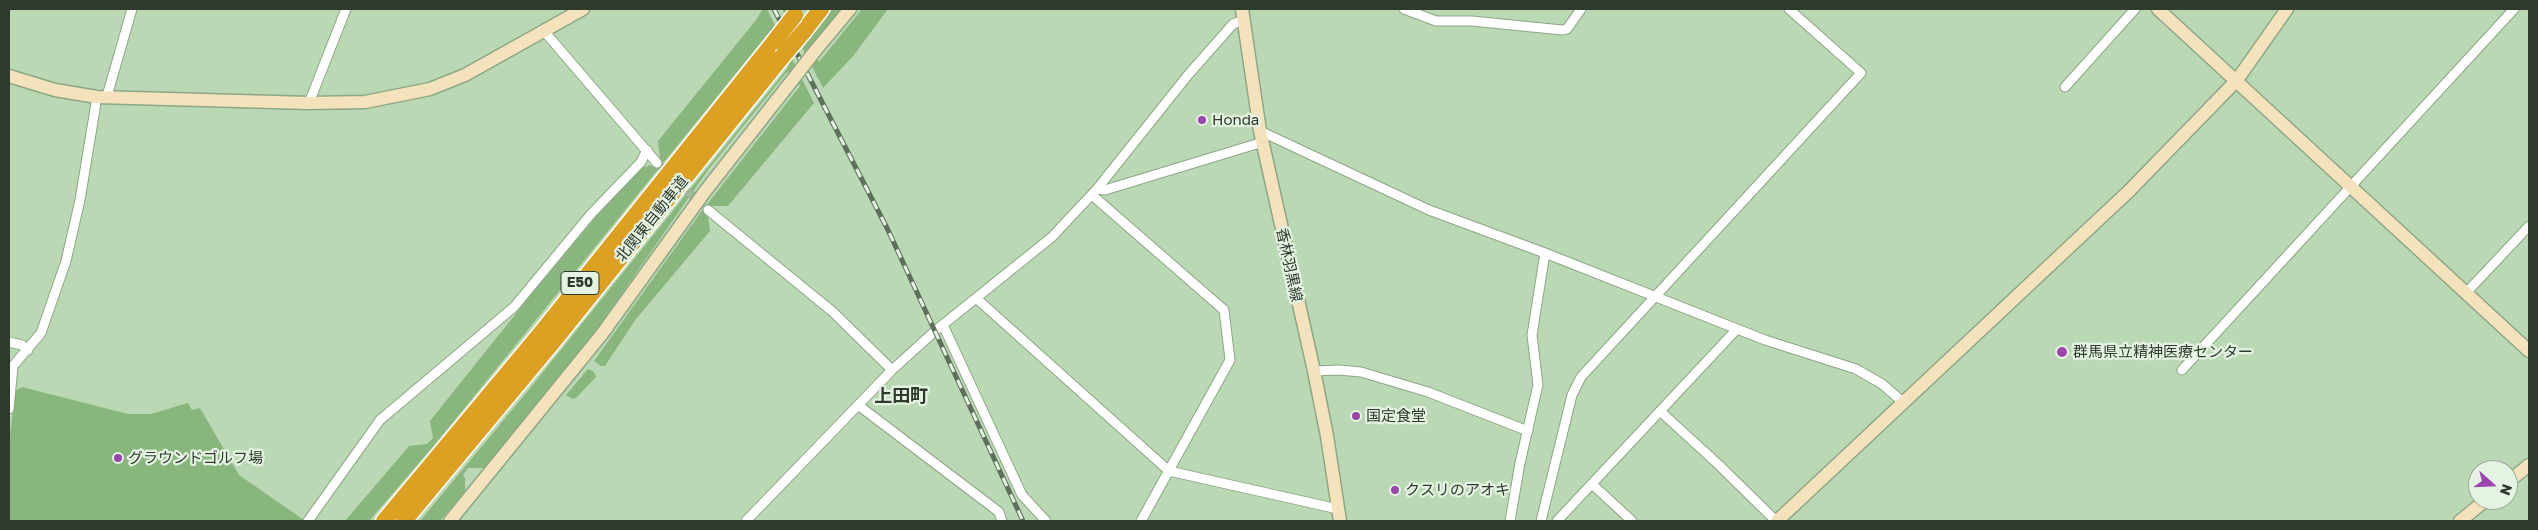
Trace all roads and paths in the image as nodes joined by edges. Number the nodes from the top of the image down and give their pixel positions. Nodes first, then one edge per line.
1 (132, 9) edge
2 (346, 9) edge
3 (583, 9) edge
4 (821, 9) edge
5 (850, 9) edge
6 (1404, 9) edge
7 (1581, 9) edge
8 (1789, 9) edge
9 (2135, 9) edge
10 (2158, 9) edge
11 (2287, 9) edge
12 (2514, 9) edge
13 (798, 12) edge
14 (1243, 14) edge
15 (544, 31) junction
16 (9, 76) edge
17 (2237, 80) junction
18 (2066, 87) dead end
19 (102, 97) junction
20 (310, 103) junction
21 (1261, 136) junction
22 (647, 150) junction
23 (657, 163) tunnel mouth
24 (2350, 187) junction
25 (1094, 192) junction
26 (708, 210) tunnel mouth
27 (2529, 226) edge
28 (1544, 252) junction
29 (2466, 293) junction
30 (1654, 297) junction
31 (976, 298) junction
32 (943, 325) junction
33 (1737, 329) junction
34 (9, 342) edge
35 (28, 350) junction
36 (2529, 351) edge
37 (892, 370) junction
38 (2182, 370) dead end
39 (1314, 371) junction
40 (1904, 403) junction
41 (858, 406) junction
42 (9, 409) edge
43 (1660, 411) junction
44 (1528, 431) junction
45 (2529, 465) edge
46 (1169, 471) junction
47 (2518, 474) edge
48 (1592, 484) junction
49 (2474, 510) edge
50 (1339, 515) edge
51 (308, 521) edge
52 (384, 521) edge
53 (404, 521) edge
54 (450, 521) edge
55 (746, 521) edge
56 (1002, 521) edge
57 (1046, 521) edge
58 (1141, 521) edge
59 (1510, 521) edge
60 (1541, 521) edge
61 (1557, 521) edge
62 (1632, 521) edge
63 (1776, 521) edge
64 (2460, 521) edge

1 - 19 street
2 - 20 street
3 - 15 street
4 - 53 highway, 北関東自動車道 / E50, bridge
5 - 54 street, bridge
6 - 7 street
8 - 30 street
9 - 18 street
10 - 17 street
11 - 17 street
12 - 24 street
13 - 52 highway, 北関東自動車道 / E50, bridge
14 - 21 street, 香林羽黒線
14 - 25 street
15 - 20 street
15 - 22 street
16 - 19 street
17 - 24 street
17 - 40 street
19 - 20 street
19 - 35 street
21 - 25 street
21 - 28 street
21 - 39 street, 香林羽黒線
22 - 23 street
22 - 51 street
24 - 29 street
24 - 38 street
25 - 31 street
25 - 46 street
26 - 37 street
27 - 29 street
28 - 30 street
28 - 44 street
29 - 36 street
30 - 33 street
30 - 60 street
31 - 32 street
31 - 46 street
32 - 37 street
32 - 57 street
33 - 40 street
33 - 43 street
34 - 35 street
35 - 42 street
37 - 41 street
39 - 44 street
39 - 50 street, 香林羽黒線
40 - 63 street
41 - 55 street
41 - 56 street
43 - 48 street
43 - 63 street
44 - 59 street
45 - 47 street
46 - 50 street
46 - 58 street
48 - 61 street
48 - 62 street
49 - 64 street

